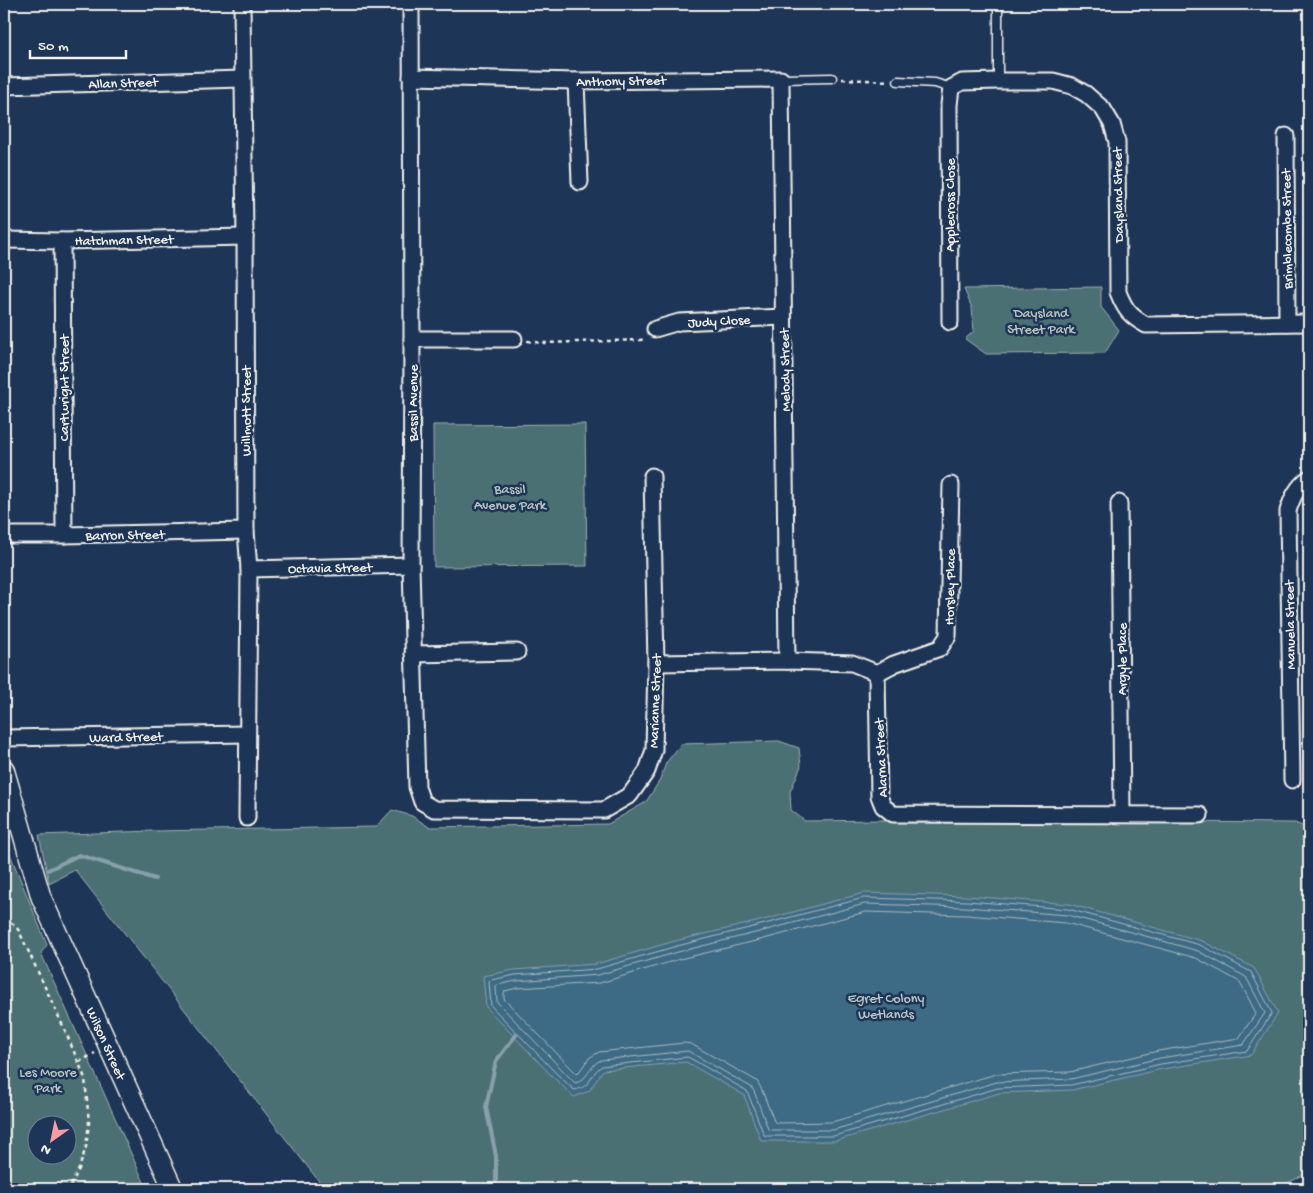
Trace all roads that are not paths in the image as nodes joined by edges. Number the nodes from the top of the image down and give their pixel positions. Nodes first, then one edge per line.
1 (242, 4) edge
2 (410, 4) edge
3 (998, 4) edge
4 (411, 77) junction
5 (781, 78) junction
6 (832, 78) road end
7 (242, 79) junction
8 (576, 81) junction
9 (998, 81) junction
10 (898, 82) road end
11 (4, 86) edge
12 (951, 88) junction
13 (1286, 136) dead end
14 (580, 182) dead end
15 (245, 237) junction
16 (4, 240) edge
17 (62, 241) junction
18 (784, 318) junction
19 (950, 322) dead end
20 (1309, 322) edge
21 (1287, 323) junction
22 (655, 329) road end
23 (412, 339) junction
24 (514, 339) road end
25 (652, 476) dead end
26 (1309, 478) edge
27 (951, 485) dead end
28 (1119, 503) dead end
29 (246, 531) junction
30 (4, 534) edge
31 (64, 535) junction
32 (411, 565) junction
33 (250, 569) junction
34 (517, 652) dead end
35 (413, 654) junction
36 (787, 661) junction
37 (656, 663) junction
38 (877, 672) junction
39 (247, 734) junction
40 (4, 738) edge
41 (4, 769) edge
42 (1292, 780) dead end
43 (422, 802) joint
44 (1122, 814) junction
45 (1200, 815) dead end
46 (247, 818) dead end
47 (173, 1189) edge

1 - 7 street, Willmott Street
2 - 4 street, Bassil Avenue
3 - 9 lane
4 - 8 street, Anthony Street
4 - 23 street, Bassil Avenue
5 - 6 lane, Anthony Street
5 - 8 street, Anthony Street
5 - 18 street, Melody Street
7 - 11 street, Allan Street
7 - 15 street, Willmott Street
8 - 14 street
9 - 12 street, Daysland Street
9 - 21 street, Daysland Street
10 - 12 lane, Daysland Street
12 - 19 street, Applecross Close
13 - 21 street, Brimblecombe Street
15 - 17 street, Hatchman Street
15 - 29 street, Willmott Street
16 - 17 street, Hatchman Street
17 - 31 street, Cartwright Street
18 - 22 street, Judy Close
18 - 36 street, Melody Street
20 - 21 street, Daysland Street
23 - 24 street
23 - 32 street, Bassil Avenue
25 - 37 street, Marianne Street
26 - 42 street, Manuela Street
27 - 38 street, Horsley Place
28 - 44 street, Argyle Place
29 - 31 street, Barron Street
29 - 33 street, Willmott Street
30 - 31 street, Barron Street
32 - 33 street, Octavia Street
32 - 35 street, Bassil Avenue
33 - 39 street, Willmott Street
34 - 35 street
35 - 43 street, Bassil Avenue
36 - 37 street
36 - 38 street
37 - 43 street, Marianne Street
38 - 44 street, Alarna Street
39 - 40 street, Ward Street
39 - 46 street, Willmott Street
41 - 47 street, Wilson Street
44 - 45 street, Alarna Street

